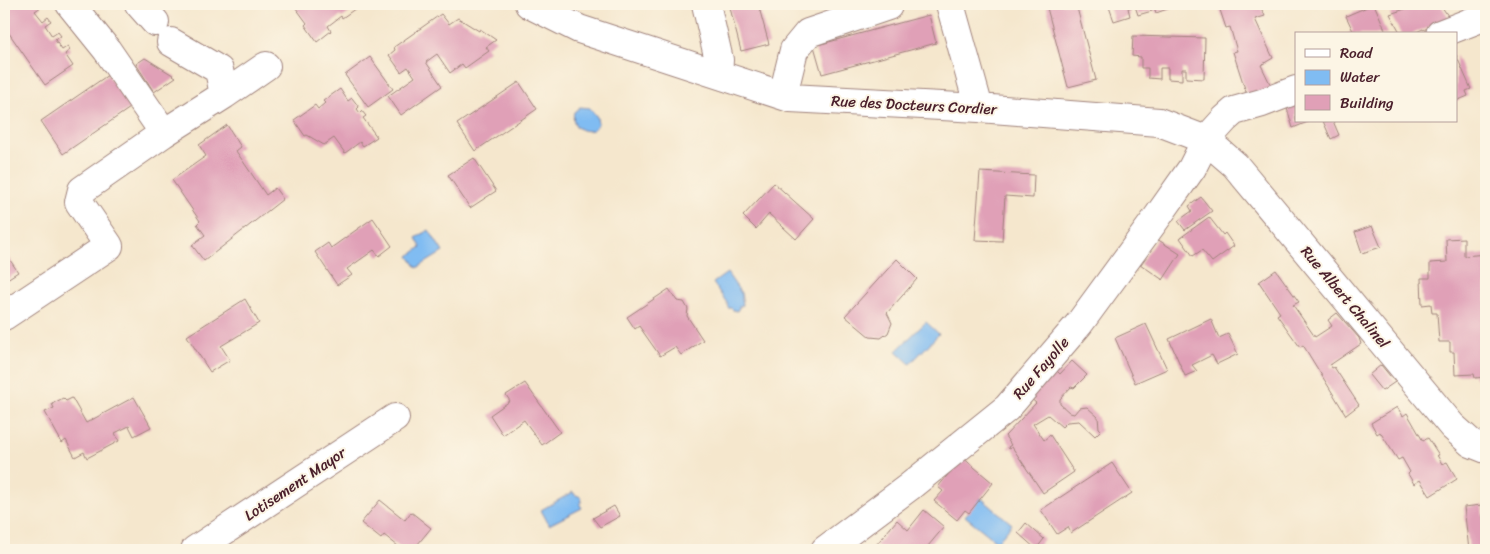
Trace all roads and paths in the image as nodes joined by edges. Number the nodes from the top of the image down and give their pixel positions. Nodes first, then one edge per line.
1 (70, 4) edge
2 (529, 4) edge
3 (706, 4) edge
4 (950, 4) edge
5 (888, 6) dead end
6 (1486, 16) edge
7 (155, 23) edge
8 (1445, 32) edge
9 (266, 66) dead end
10 (718, 74) junction
11 (1295, 90) edge
12 (224, 95) junction
13 (783, 95) junction
14 (979, 108) junction
15 (164, 133) junction
16 (1206, 140) junction
17 (4, 316) edge
18 (395, 418) dead end
19 (1486, 450) edge
20 (195, 550) edge
21 (826, 550) edge

1 - 15 street
2 - 10 street, Rue des Docteurs Cordier
3 - 10 street
4 - 14 street
5 - 13 street
6 - 8 street
7 - 12 street
9 - 12 street
10 - 13 street, Rue des Docteurs Cordier
11 - 16 street
12 - 15 street
13 - 14 street, Rue des Docteurs Cordier
14 - 16 street, Rue des Docteurs Cordier
15 - 17 street
16 - 19 street, Rue Albert Chalinel
16 - 21 street, Rue Fayolle
18 - 20 street, Lotisement Mayor

